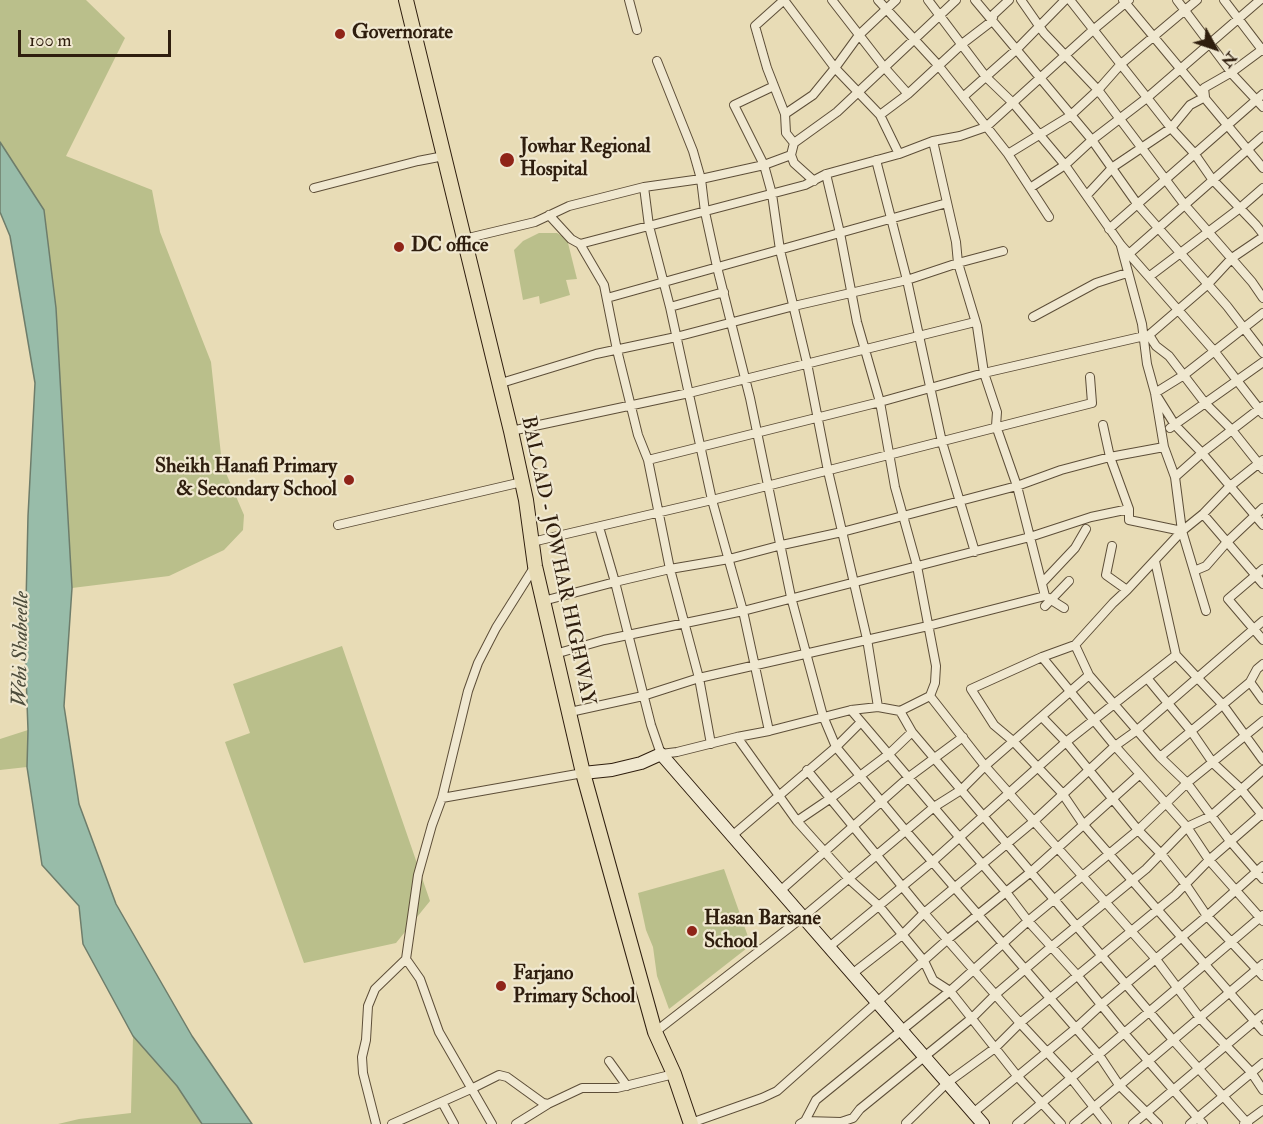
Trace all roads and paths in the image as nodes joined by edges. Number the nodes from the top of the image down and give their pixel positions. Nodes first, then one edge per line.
1 (406, 0) edge
2 (629, 0) edge
3 (784, 0) edge
4 (833, 0) edge
5 (878, 0) edge
6 (896, 0) edge
7 (928, 0) edge
8 (956, 0) edge
9 (975, 0) edge
10 (1009, 0) edge
11 (1021, 0) edge
12 (1068, 0) edge
13 (1177, 0) edge
14 (1197, 0) edge
15 (1224, 0) edge
16 (1260, 0) edge
17 (1126, 1) edge
18 (886, 10) junction
19 (1185, 11) junction
20 (939, 15) junction
21 (1239, 18) junction
22 (992, 21) junction
23 (1038, 27) junction
24 (637, 30) dead end
25 (1093, 30) junction
26 (859, 35) junction
27 (1155, 37) junction
28 (916, 39) junction
29 (1210, 42) junction
30 (962, 44) junction
31 (1263, 50) edge
32 (1016, 51) junction
33 (1065, 56) junction
34 (657, 61) dead end
35 (1121, 64) junction
36 (938, 65) junction
37 (884, 67) junction
38 (836, 68) junction
39 (1181, 69) junction
40 (1232, 72) junction
41 (986, 77) junction
42 (1039, 78) junction
43 (774, 86) junction
44 (1098, 90) junction
45 (858, 92) junction
46 (908, 94) junction
47 (963, 97) junction
48 (1148, 97) junction
49 (1204, 97) junction
50 (1260, 97) edge
51 (1013, 103) junction
52 (1263, 107) edge
53 (784, 114) junction
54 (880, 115) junction
55 (1070, 116) junction
56 (1120, 118) junction
57 (1227, 124) junction
58 (986, 127) junction
59 (1171, 128) junction
60 (1039, 135) junction
61 (1263, 136) edge
62 (1092, 140) junction
63 (933, 141) junction
64 (794, 143) junction
65 (1141, 147) junction
66 (1247, 148) junction
67 (1194, 153) junction
68 (899, 154) junction
69 (1008, 154) junction
70 (791, 155) junction
71 (444, 156) junction
72 (876, 160) junction
73 (764, 165) junction
74 (1065, 165) junction
75 (1113, 167) junction
76 (1263, 168) edge
77 (826, 174) junction
78 (1212, 179) junction
79 (701, 180) junction
80 (1167, 180) junction
81 (814, 181) junction
82 (644, 187) junction
83 (314, 188) dead end
84 (1030, 188) junction
85 (1263, 188) edge
86 (771, 194) junction
87 (1087, 195) junction
88 (947, 203) junction
89 (1184, 204) junction
90 (1138, 205) junction
91 (1240, 208) junction
92 (705, 212) junction
93 (549, 215) junction
94 (1049, 217) dead end
95 (890, 219) junction
96 (649, 226) junction
97 (1109, 229) junction
98 (1160, 229) junction
99 (1209, 231) junction
100 (840, 234) junction
101 (1263, 235) edge
102 (464, 239) junction
103 (580, 244) junction
104 (1121, 245) junction
105 (780, 250) junction
106 (1003, 251) dead end
107 (1130, 253) junction
108 (1180, 254) junction
109 (1232, 258) junction
110 (958, 263) junction
111 (717, 267) junction
112 (1127, 273) junction
113 (1150, 276) junction
114 (907, 280) junction
115 (664, 282) junction
116 (1207, 285) junction
117 (724, 292) junction
118 (852, 292) junction
119 (607, 298) junction
120 (1263, 298) edge
121 (794, 306) junction
122 (670, 307) junction
123 (1177, 311) junction
124 (1263, 313) edge
125 (1033, 317) dead end
126 (975, 322) junction
127 (732, 323) junction
128 (1244, 329) junction
129 (1147, 335) junction
130 (676, 337) junction
131 (919, 337) junction
132 (617, 350) junction
133 (867, 350) junction
134 (1215, 352) junction
135 (1263, 352) edge
136 (1263, 362) edge
137 (807, 363) junction
138 (984, 372) junction
139 (1184, 375) junction
140 (1090, 378) dead end
141 (746, 379) junction
142 (1237, 382) junction
143 (498, 384) junction
144 (929, 388) junction
145 (689, 393) junction
146 (1155, 393) junction
147 (880, 402) junction
148 (1205, 403) junction
149 (631, 404) junction
150 (1261, 410) edge
151 (818, 417) junction
152 (1103, 425) dead end
153 (1175, 425) junction
154 (996, 426) junction
155 (1232, 430) junction
156 (511, 432) junction
157 (757, 432) junction
158 (1162, 432) junction
159 (942, 442) junction
160 (700, 446) junction
161 (1164, 447) junction
162 (1202, 453) junction
163 (889, 455) junction
164 (1110, 457) junction
165 (648, 460) junction
166 (1261, 464) edge
167 (828, 471) junction
168 (1175, 477) junction
169 (522, 482) junction
170 (768, 486) junction
171 (1017, 486) junction
172 (1229, 487) junction
173 (712, 500) junction
174 (959, 501) junction
175 (1263, 508) edge
176 (1129, 509) junction
177 (658, 513) junction
178 (1203, 514) junction
179 (1254, 515) junction
180 (902, 516) junction
181 (338, 525) dead end
182 (1263, 525) edge
183 (599, 527) junction
184 (1086, 529) dead end
185 (1182, 531) junction
186 (842, 532) junction
187 (1030, 537) junction
188 (532, 542) junction
189 (1227, 542) junction
190 (782, 545) junction
191 (1112, 546) dead end
192 (975, 552) junction
193 (729, 559) junction
194 (1155, 561) junction
195 (535, 566) junction
196 (917, 566) junction
197 (670, 569) junction
198 (1263, 569) edge
199 (1194, 571) junction
200 (1256, 576) junction
201 (1069, 581) dead end
202 (615, 582) junction
203 (853, 583) junction
204 (1042, 583) junction
205 (1263, 584) edge
206 (1127, 590) junction
207 (791, 597) junction
208 (1047, 600) junction
209 (543, 601) junction
210 (1064, 608) dead end
211 (743, 611) junction
212 (1206, 611) dead end
213 (1263, 621) edge
214 (684, 623) junction
215 (928, 626) junction
216 (1254, 630) junction
217 (628, 635) junction
218 (867, 639) junction
219 (1263, 640) edge
220 (1075, 645) junction
221 (555, 654) junction
222 (1176, 654) junction
223 (808, 655) junction
224 (1042, 657) junction
225 (1263, 664) edge
226 (755, 666) junction
227 (1089, 675) junction
228 (699, 678) junction
229 (1147, 678) junction
230 (1198, 678) junction
231 (1250, 682) junction
232 (1071, 691) junction
233 (643, 696) junction
234 (930, 696) junction
235 (1263, 700) edge
236 (1168, 703) junction
237 (1115, 705) junction
238 (1223, 705) junction
239 (878, 706) junction
240 (851, 710) junction
241 (900, 711) junction
242 (570, 712) junction
243 (824, 716) junction
244 (1041, 717) junction
245 (1094, 719) junction
246 (1263, 721) edge
247 (861, 722) junction
248 (769, 731) junction
249 (1136, 731) junction
250 (1191, 731) junction
251 (912, 732) junction
252 (1246, 736) junction
253 (737, 737) junction
254 (963, 737) junction
255 (1013, 741) junction
256 (1066, 742) junction
257 (711, 744) junction
258 (1115, 746) junction
259 (836, 747) junction
260 (889, 753) junction
261 (661, 754) junction
262 (1160, 758) junction
263 (935, 759) junction
264 (1263, 760) edge
265 (1213, 762) junction
266 (985, 766) junction
267 (1037, 768) junction
268 (807, 770) junction
269 (1263, 770) edge
270 (1089, 771) junction
271 (583, 773) junction
272 (1140, 774) junction
273 (859, 776) junction
274 (909, 777) junction
275 (1187, 783) junction
276 (961, 789) junction
277 (1241, 789) junction
278 (1009, 793) junction
279 (1062, 793) junction
280 (779, 796) junction
281 (442, 798) junction
282 (831, 798) junction
283 (1112, 799) junction
284 (881, 801) junction
285 (1166, 802) junction
286 (934, 807) junction
287 (1262, 815) edge
288 (983, 816) junction
289 (1211, 816) junction
290 (797, 821) junction
291 (1033, 822) junction
292 (1083, 824) junction
293 (854, 827) junction
294 (1187, 827) junction
295 (904, 830) junction
296 (1138, 830) junction
297 (733, 835) junction
298 (958, 837) junction
299 (1230, 841) junction
300 (1007, 843) junction
301 (1056, 848) junction
302 (826, 852) junction
303 (1108, 853) junction
304 (878, 855) junction
305 (1162, 855) junction
306 (1209, 860) junction
307 (932, 862) junction
308 (982, 864) junction
309 (1032, 871) junction
310 (1261, 872) edge
311 (1081, 877) junction
312 (849, 879) junction
313 (1133, 880) junction
314 (902, 885) junction
315 (1186, 885) junction
316 (955, 888) junction
317 (1236, 889) junction
318 (780, 891) junction
319 (1006, 892) junction
320 (1055, 900) junction
321 (1105, 903) junction
322 (879, 906) junction
323 (1157, 909) junction
324 (924, 913) junction
325 (978, 916) junction
326 (1207, 916) junction
327 (803, 917) junction
328 (1262, 918) edge
329 (1028, 921) junction
330 (1077, 925) junction
331 (1130, 931) junction
332 (902, 934) junction
333 (1181, 936) junction
334 (948, 939) junction
335 (1231, 943) junction
336 (1004, 945) junction
337 (829, 947) junction
338 (1051, 947) junction
339 (1103, 955) junction
340 (1155, 958) junction
341 (406, 959) junction
342 (924, 961) junction
343 (1205, 965) junction
344 (974, 969) junction
345 (1024, 969) junction
346 (1261, 970) edge
347 (852, 974) junction
348 (1077, 975) junction
349 (1127, 984) junction
350 (1177, 989) junction
351 (950, 991) junction
352 (1229, 993) junction
353 (996, 994) junction
354 (1049, 999) junction
355 (878, 1003) junction
356 (1102, 1004) junction
357 (1150, 1011) junction
358 (1263, 1014) edge
359 (972, 1018) junction
360 (1200, 1018) junction
361 (1254, 1020) junction
362 (1020, 1023) junction
363 (1076, 1028) junction
364 (901, 1030) junction
365 (1263, 1031) edge
366 (655, 1032) junction
367 (1124, 1033) junction
368 (1174, 1041) junction
369 (1226, 1044) junction
370 (995, 1048) junction
371 (1046, 1052) junction
372 (1099, 1055) junction
373 (925, 1058) junction
374 (609, 1061) dead end
375 (1148, 1061) junction
376 (1263, 1063) edge
377 (1200, 1068) junction
378 (1251, 1072) junction
379 (674, 1074) junction
380 (1018, 1077) junction
381 (1071, 1078) junction
382 (947, 1083) junction
383 (1119, 1085) junction
384 (627, 1086) junction
385 (473, 1088) junction
386 (1173, 1090) junction
387 (1263, 1090) edge
388 (1223, 1095) junction
389 (442, 1102) junction
390 (1044, 1103) junction
391 (548, 1104) junction
392 (1094, 1108) junction
393 (1263, 1110) edge
394 (1147, 1112) junction
395 (974, 1113) junction
396 (1196, 1122) edge
397 (394, 1123) edge
398 (691, 1123) edge
399 (803, 1123) edge
400 (906, 1123) edge
401 (1246, 1123) edge
402 (376, 1124) edge
403 (454, 1124) edge
404 (492, 1124) edge
405 (516, 1124) edge
406 (983, 1124) edge
407 (1017, 1124) edge
408 (1061, 1124) edge
409 (1074, 1124) edge
410 (1107, 1124) edge
411 (1133, 1124) edge
412 (1158, 1124) edge

1 - 71 main road, BALCAD - JOWHAR HIGHWAY
2 - 24 street
3 - 38 street
3 - 43 street
4 - 26 street
5 - 18 street
6 - 18 street
7 - 20 street
8 - 20 street
9 - 22 street
10 - 22 street
11 - 23 street
12 - 23 street
12 - 25 street
13 - 19 street
14 - 19 street
15 - 21 street
16 - 21 street
17 - 25 street
17 - 27 street
18 - 26 street
18 - 28 street
19 - 27 street
19 - 29 street
20 - 28 street
20 - 30 street
21 - 29 street
21 - 31 street
22 - 30 street
22 - 32 street
23 - 32 street
23 - 33 street
25 - 33 street
25 - 35 street
26 - 37 street
26 - 38 street
27 - 35 street
27 - 39 street
28 - 36 street
28 - 37 street
29 - 39 street
29 - 40 street
30 - 36 street
30 - 41 street
31 - 40 street
32 - 41 street
32 - 42 street
33 - 42 street
33 - 44 street
34 - 79 street
35 - 44 street
35 - 48 street
36 - 46 street
36 - 47 street
37 - 45 street
37 - 46 street
38 - 45 street
38 - 53 street
39 - 48 street
39 - 49 street
40 - 49 street
40 - 50 street
41 - 47 street
41 - 51 street
42 - 51 street
42 - 55 street
43 - 53 street
43 - 73 street
44 - 55 street
44 - 56 street
45 - 54 street
45 - 64 street
46 - 54 street
47 - 58 street
48 - 56 street
48 - 59 street
49 - 57 street
49 - 59 street
50 - 52 street
50 - 57 street
51 - 58 street
51 - 60 street
53 - 64 street
54 - 68 street
55 - 60 street
55 - 62 street
56 - 62 street
56 - 65 street
57 - 66 street
57 - 67 street
58 - 63 street
58 - 69 street
59 - 65 street
59 - 67 street
60 - 69 street
60 - 74 street
61 - 66 street
62 - 74 street
62 - 75 street
63 - 68 street
63 - 88 street
64 - 70 street
65 - 75 street
65 - 80 street
66 - 76 street
66 - 78 street
67 - 78 street
67 - 80 street
68 - 72 street
69 - 84 street
70 - 73 street
70 - 81 street
71 - 83 street
71 - 102 main road, BALCAD - JOWHAR HIGHWAY
72 - 77 street
72 - 95 street
73 - 79 street
73 - 86 street
74 - 84 street
74 - 87 street
75 - 87 street
75 - 90 street
77 - 81 street
77 - 100 street
78 - 89 street
78 - 91 street
79 - 82 street
79 - 92 street
80 - 89 street
80 - 90 street
81 - 86 street
82 - 93 street
82 - 96 street
84 - 94 street
85 - 91 street
86 - 92 street
86 - 105 street
87 - 97 street
88 - 95 street
88 - 110 street
89 - 98 street
89 - 99 street
90 - 97 street
90 - 98 street
91 - 99 street
91 - 101 street
92 - 96 street
92 - 111 street
93 - 102 street
93 - 103 street
95 - 100 street
95 - 114 street
96 - 103 street
96 - 115 street
97 - 104 street
98 - 107 street
98 - 108 street
99 - 108 street
99 - 109 street
100 - 105 street
100 - 118 street
101 - 109 street
102 - 143 main road, BALCAD - JOWHAR HIGHWAY
103 - 119 street
104 - 107 street
104 - 112 street
105 - 111 street
105 - 121 street
106 - 110 street
107 - 113 street
108 - 113 street
108 - 116 street
109 - 116 street
109 - 120 street
110 - 114 street
110 - 126 street
111 - 115 street
111 - 117 street
112 - 125 street
112 - 129 street
113 - 123 street
114 - 118 street
114 - 131 street
115 - 119 street
115 - 122 street
116 - 123 street
116 - 128 street
117 - 122 street
117 - 127 street
118 - 121 street
118 - 133 street
119 - 132 street
121 - 127 street
121 - 137 street
122 - 130 street
123 - 129 street
123 - 134 street
124 - 128 street
126 - 131 street
126 - 138 street
127 - 130 street
127 - 141 street
128 - 134 street
128 - 135 street
129 - 138 street
129 - 139 street
129 - 146 street
130 - 132 street
130 - 145 street
131 - 133 street
131 - 144 street
132 - 143 street
132 - 149 street
133 - 137 street
133 - 147 street
134 - 139 street
134 - 142 street
136 - 142 street
137 - 141 street
137 - 151 street
138 - 144 street
138 - 154 street
139 - 146 street
139 - 148 street
140 - 154 street
141 - 145 street
141 - 157 street
142 - 148 street
142 - 150 street
143 - 156 main road, BALCAD - JOWHAR HIGHWAY
144 - 147 street
144 - 159 street
145 - 149 street
145 - 160 street
146 - 153 street
146 - 158 street
147 - 151 street
147 - 163 street
148 - 153 street
148 - 155 street
149 - 156 street
149 - 165 street
150 - 155 street
151 - 157 street
151 - 167 street
152 - 164 street
153 - 158 street
153 - 162 street
154 - 159 street
154 - 171 street
155 - 162 street
155 - 166 street
156 - 169 main road, BALCAD - JOWHAR HIGHWAY
157 - 160 street
157 - 170 street
158 - 161 street
159 - 163 street
159 - 174 street
160 - 165 street
160 - 173 street
161 - 164 street
161 - 168 street
162 - 168 street
162 - 172 street
163 - 167 street
163 - 180 street
164 - 171 street
164 - 176 street
165 - 177 street
166 - 172 street
167 - 170 street
167 - 186 street
168 - 185 street
169 - 181 street
169 - 188 main road, BALCAD - JOWHAR HIGHWAY
170 - 173 street
170 - 190 street
171 - 174 street
171 - 187 street
172 - 178 street
172 - 179 street
173 - 177 street
173 - 193 street
174 - 180 street
174 - 192 street
175 - 179 street
176 - 185 street
176 - 187 street
177 - 183 street
177 - 197 street
178 - 185 street
178 - 189 street
179 - 182 street
179 - 189 street
180 - 186 street
180 - 196 street
183 - 188 street
183 - 202 street
184 - 204 street
185 - 194 street
185 - 199 street
186 - 190 street
186 - 203 street
187 - 192 street
187 - 204 street
188 - 195 main road, BALCAD - JOWHAR HIGHWAY
189 - 199 street
189 - 200 street
190 - 193 street
190 - 207 street
191 - 206 street
192 - 196 street
193 - 197 street
193 - 211 street
194 - 206 street
194 - 222 street
195 - 209 main road, BALCAD - JOWHAR HIGHWAY
195 - 281 street
196 - 203 street
196 - 215 street
197 - 202 street
197 - 214 street
198 - 200 street
199 - 212 street
200 - 205 street
200 - 216 street
201 - 208 street
202 - 209 street
202 - 217 street
203 - 207 street
203 - 218 street
204 - 208 street
206 - 220 street
207 - 211 street
207 - 223 street
208 - 210 street
208 - 215 street
209 - 221 main road, BALCAD - JOWHAR HIGHWAY
211 - 214 street
211 - 226 street
213 - 216 street
214 - 217 street
214 - 228 street
215 - 218 street
215 - 234 street
216 - 219 street
216 - 230 street
217 - 221 street
217 - 233 street
218 - 223 street
218 - 239 street
220 - 224 street
220 - 227 street
221 - 242 main road, BALCAD - JOWHAR HIGHWAY
222 - 229 street
222 - 230 street
223 - 226 street
223 - 243 street
224 - 232 street
224 - 255 street
225 - 231 street
226 - 228 street
226 - 248 street
227 - 232 street
227 - 237 street
228 - 233 street
228 - 257 street
229 - 236 street
229 - 237 street
230 - 236 street
230 - 238 street
231 - 235 street
231 - 238 street
232 - 244 street
232 - 245 street
233 - 242 street
233 - 261 street
234 - 241 street
234 - 254 street
236 - 249 street
236 - 250 street
237 - 245 street
237 - 249 street
238 - 250 street
238 - 252 street
239 - 240 street
239 - 241 street
240 - 243 street
240 - 247 street
241 - 251 street
242 - 271 main road, BALCAD - JOWHAR HIGHWAY
243 - 248 street
243 - 259 street
244 - 255 street
244 - 256 street
245 - 256 street
245 - 258 street
246 - 252 street
247 - 259 street
247 - 260 street
248 - 253 street
249 - 258 street
249 - 262 street
250 - 262 street
250 - 265 street
251 - 260 street
251 - 263 street
252 - 264 street
252 - 265 street
253 - 257 street
253 - 280 street
254 - 263 street
254 - 266 street
255 - 266 street
255 - 267 street
256 - 267 street
256 - 270 street
257 - 261 street
258 - 270 street
258 - 272 street
259 - 268 street
259 - 273 street
260 - 273 street
260 - 274 street
261 - 271 street
261 - 297 street
262 - 275 street
263 - 274 street
263 - 276 street
265 - 275 street
265 - 277 street
266 - 276 street
266 - 278 street
267 - 278 street
267 - 279 street
268 - 280 street
268 - 282 street
269 - 277 street
270 - 279 street
270 - 283 street
271 - 281 street
271 - 366 main road, BALCAD - JOWHAR HIGHWAY
272 - 283 street
272 - 285 street
273 - 282 street
273 - 284 street
274 - 284 street
274 - 286 street
275 - 285 street
275 - 289 street
276 - 286 street
276 - 288 street
277 - 287 street
277 - 289 street
278 - 288 street
278 - 291 street
279 - 291 street
279 - 292 street
280 - 290 street
280 - 297 street
281 - 341 street
282 - 290 street
282 - 293 street
283 - 292 street
283 - 296 street
284 - 293 street
284 - 295 street
285 - 294 street
285 - 296 street
286 - 295 street
286 - 298 street
287 - 299 street
288 - 298 street
288 - 300 street
289 - 294 street
289 - 299 street
290 - 302 street
291 - 300 street
291 - 301 street
292 - 301 street
292 - 303 street
293 - 302 street
293 - 304 street
294 - 305 street
294 - 306 street
295 - 304 street
295 - 307 street
296 - 303 street
296 - 305 street
297 - 318 street
298 - 307 street
298 - 308 street
299 - 306 street
299 - 310 street
300 - 308 street
300 - 309 street
301 - 309 street
301 - 311 street
302 - 312 street
302 - 318 street
303 - 311 street
303 - 313 street
304 - 312 street
304 - 314 street
305 - 313 street
305 - 315 street
306 - 315 street
306 - 317 street
307 - 314 street
307 - 316 street
308 - 316 street
308 - 319 street
309 - 319 street
309 - 320 street
310 - 317 street
311 - 320 street
311 - 321 street
312 - 322 street
312 - 327 street
313 - 321 street
313 - 323 street
314 - 322 street
314 - 324 street
315 - 323 street
315 - 326 street
316 - 324 street
316 - 325 street
317 - 326 street
317 - 328 street
318 - 327 street
319 - 325 street
319 - 329 street
320 - 329 street
320 - 330 street
321 - 330 street
321 - 331 street
322 - 332 street
322 - 337 street
323 - 331 street
323 - 333 street
324 - 332 street
324 - 334 street
325 - 334 street
325 - 336 street
326 - 333 street
326 - 335 street
327 - 337 street
327 - 366 street
328 - 335 street
329 - 336 street
329 - 338 street
330 - 338 street
330 - 339 street
331 - 339 street
331 - 340 street
332 - 342 street
332 - 347 street
333 - 340 street
333 - 343 street
334 - 342 street
334 - 344 street
335 - 343 street
335 - 346 street
336 - 344 street
336 - 345 street
337 - 347 street
338 - 345 street
338 - 348 street
339 - 348 street
339 - 349 street
340 - 349 street
340 - 350 street
341 - 385 street
341 - 402 street
342 - 351 street
342 - 355 street
343 - 350 street
343 - 352 street
344 - 351 street
344 - 353 street
345 - 353 street
345 - 354 street
346 - 352 street
347 - 355 street
348 - 354 street
348 - 356 street
349 - 356 street
349 - 357 street
350 - 357 street
350 - 360 street
351 - 359 street
351 - 364 street
352 - 360 street
352 - 361 street
353 - 359 street
353 - 362 street
354 - 362 street
354 - 363 street
355 - 364 street
355 - 398 street
356 - 363 street
356 - 367 street
357 - 367 street
357 - 368 street
358 - 361 street
359 - 370 street
359 - 373 street
360 - 368 street
360 - 369 street
361 - 365 street
361 - 369 street
362 - 370 street
362 - 371 street
363 - 371 street
363 - 372 street
364 - 373 street
364 - 399 street
366 - 379 main road, BALCAD - JOWHAR HIGHWAY
367 - 372 street
367 - 375 street
368 - 375 street
368 - 377 street
369 - 377 street
369 - 378 street
370 - 380 street
370 - 382 street
371 - 380 street
371 - 381 street
372 - 381 street
372 - 383 street
373 - 382 street
373 - 399 street
374 - 384 street
375 - 383 street
375 - 386 street
376 - 378 street
377 - 386 street
377 - 388 street
378 - 387 street
378 - 388 street
379 - 384 street
379 - 398 main road, BALCAD - JOWHAR HIGHWAY
380 - 390 street
380 - 395 street
381 - 390 street
381 - 392 street
382 - 395 street
382 - 400 street
383 - 392 street
383 - 394 street
384 - 391 street
385 - 389 street
385 - 391 street
385 - 404 street
386 - 394 street
386 - 396 street
388 - 396 street
388 - 401 street
389 - 397 street
389 - 403 street
390 - 407 street
390 - 408 street
391 - 405 street
392 - 409 street
392 - 410 street
393 - 401 street
394 - 411 street
394 - 412 street
395 - 406 street

